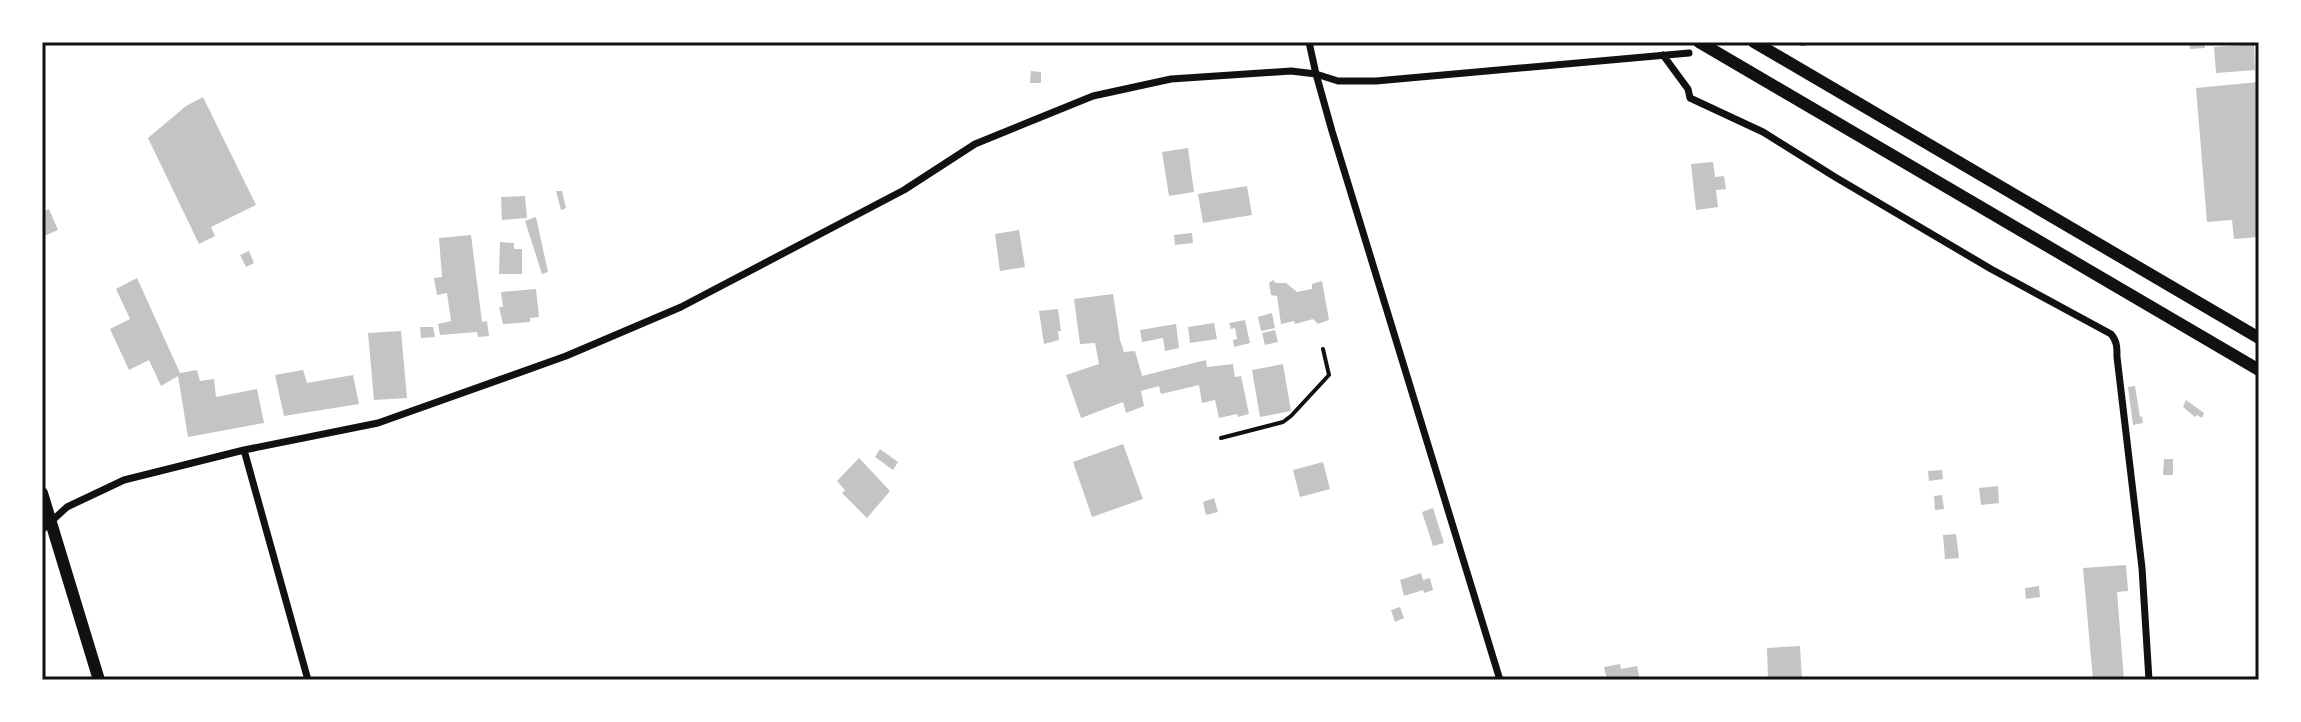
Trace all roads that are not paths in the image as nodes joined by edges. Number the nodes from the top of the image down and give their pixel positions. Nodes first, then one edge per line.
1 (1309, 42) edge
2 (1699, 42) edge
3 (1754, 42) edge
4 (1689, 53) dead end
5 (1663, 55) junction
6 (1316, 74) junction
7 (2259, 338) edge
8 (1323, 349) dead end
9 (2259, 370) edge
10 (1221, 438) dead end
11 (244, 450) junction
12 (42, 493) edge
13 (42, 530) edge
14 (99, 680) edge
15 (308, 680) edge
16 (1500, 680) edge
17 (2149, 680) edge

1 - 6 street
2 - 9 highway
3 - 7 highway
4 - 5 street
5 - 6 street
5 - 17 street
6 - 11 street
6 - 16 street
8 - 10 lane
11 - 13 street
11 - 15 street
12 - 14 highway

